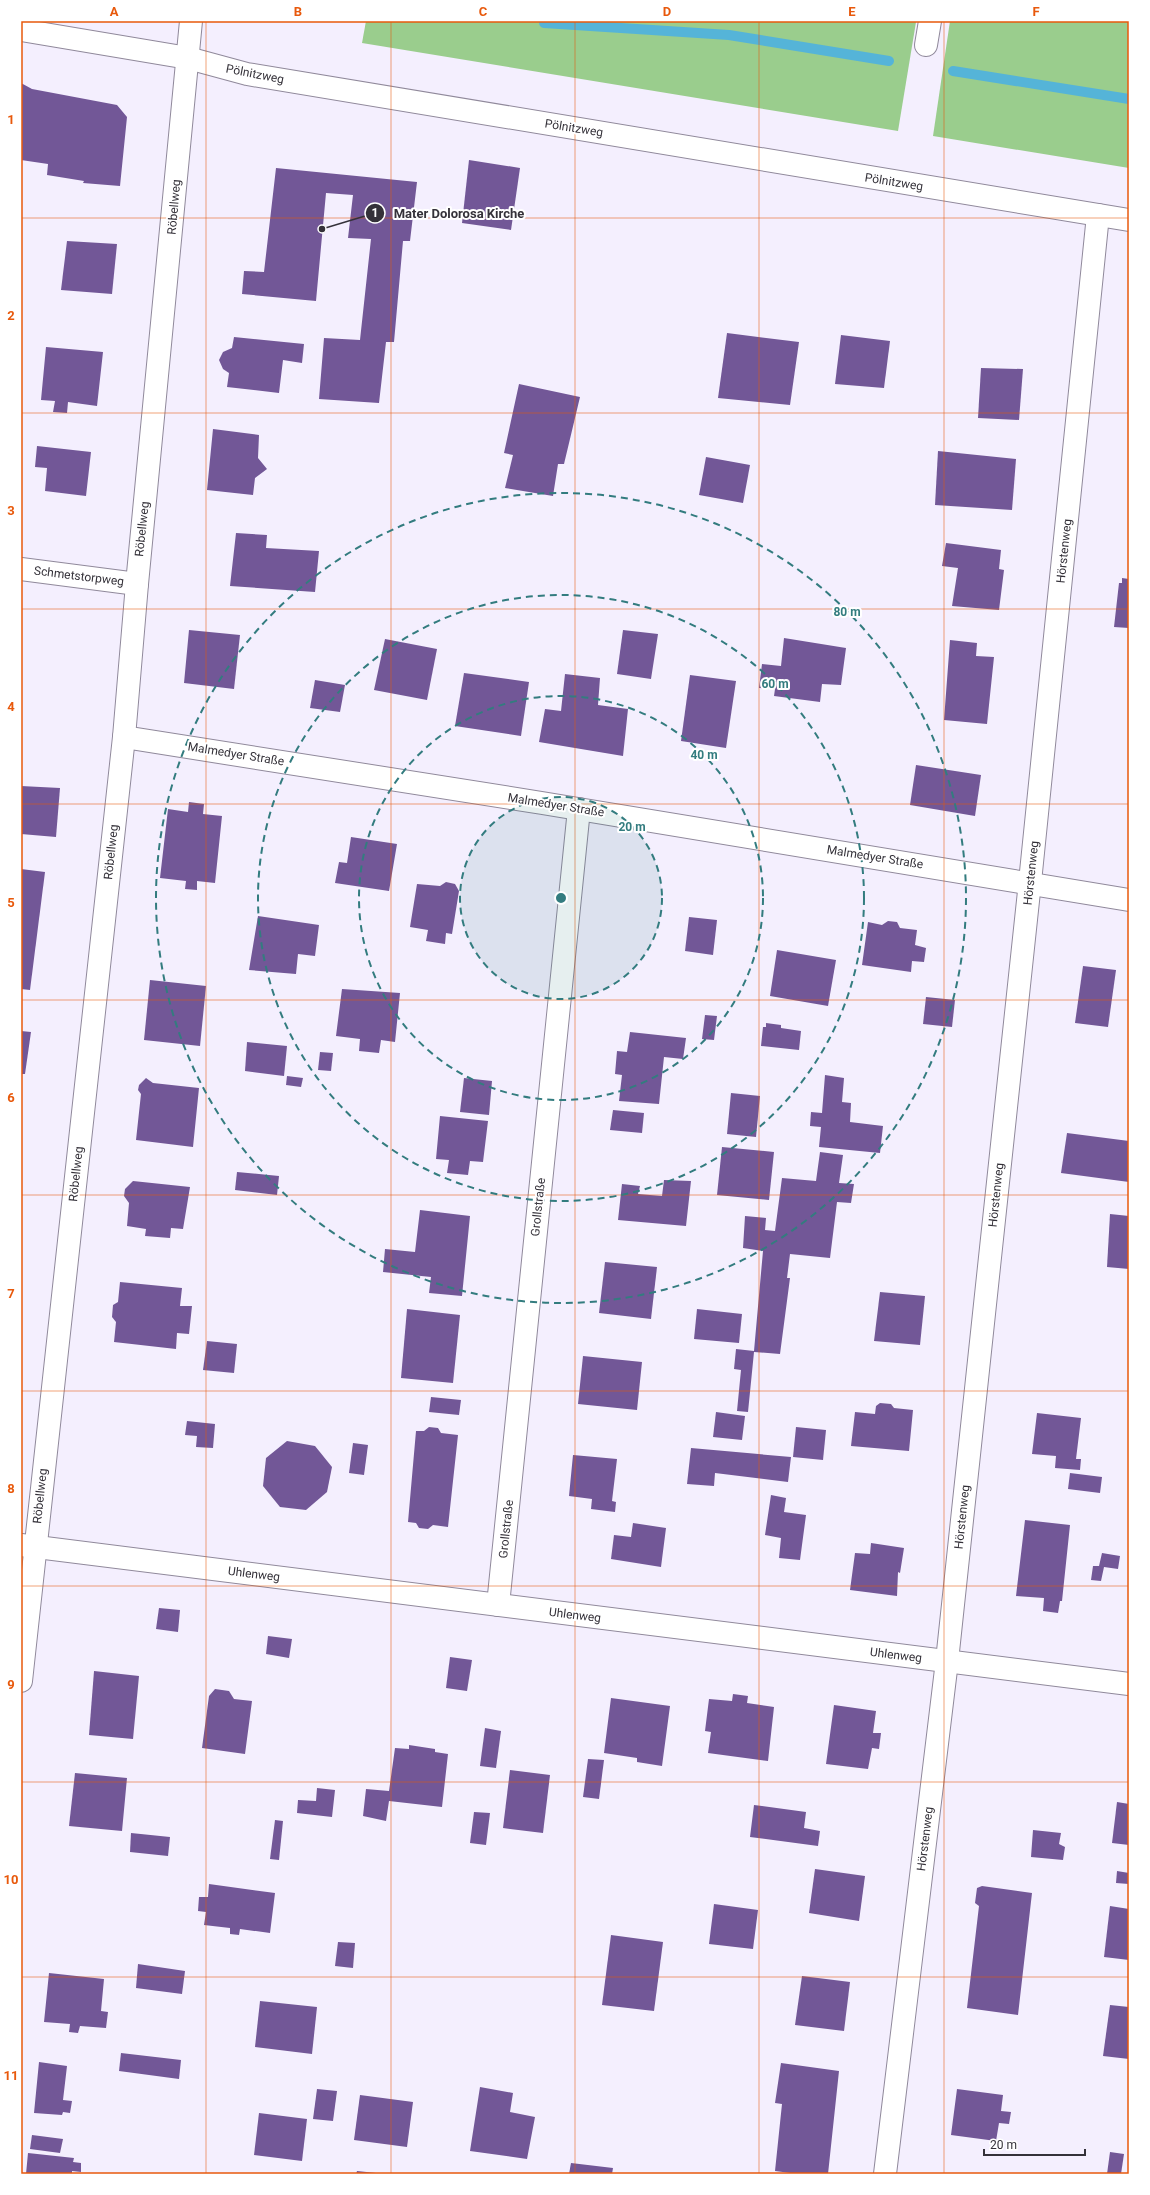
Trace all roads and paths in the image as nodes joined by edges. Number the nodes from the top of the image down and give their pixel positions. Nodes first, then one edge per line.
1 (191, 21) edge
2 (930, 21) edge
3 (21, 30) edge
4 (926, 45) dead end
5 (188, 58) junction
6 (1098, 215) junction
7 (1129, 220) edge
8 (21, 569) edge
9 (137, 584) junction
10 (124, 736) junction
11 (579, 809) junction
12 (1030, 882) junction
13 (1129, 900) edge
14 (28, 1546) edge
15 (498, 1605) junction
16 (947, 1661) junction
17 (21, 1681) edge
18 (1129, 1684) edge
19 (885, 2174) edge

1 - 5 street, Röbellweg
2 - 4 street
3 - 5 street, Pölnitzweg
5 - 6 street, Pölnitzweg
5 - 9 street, Röbellweg
6 - 7 street, Pölnitzweg
6 - 12 street, Hörstenweg
8 - 9 street, Schmetstorpweg
9 - 10 street, Röbellweg
10 - 11 street, Malmedyer Straße
10 - 14 street, Röbellweg
11 - 12 street, Malmedyer Straße
11 - 15 street, Grollstraße
12 - 13 street, Malmedyer Straße
12 - 16 street, Hörstenweg
14 - 15 street, Uhlenweg
14 - 17 street, Röbellweg
15 - 16 street, Uhlenweg
16 - 18 street, Uhlenweg
16 - 19 street, Hörstenweg

